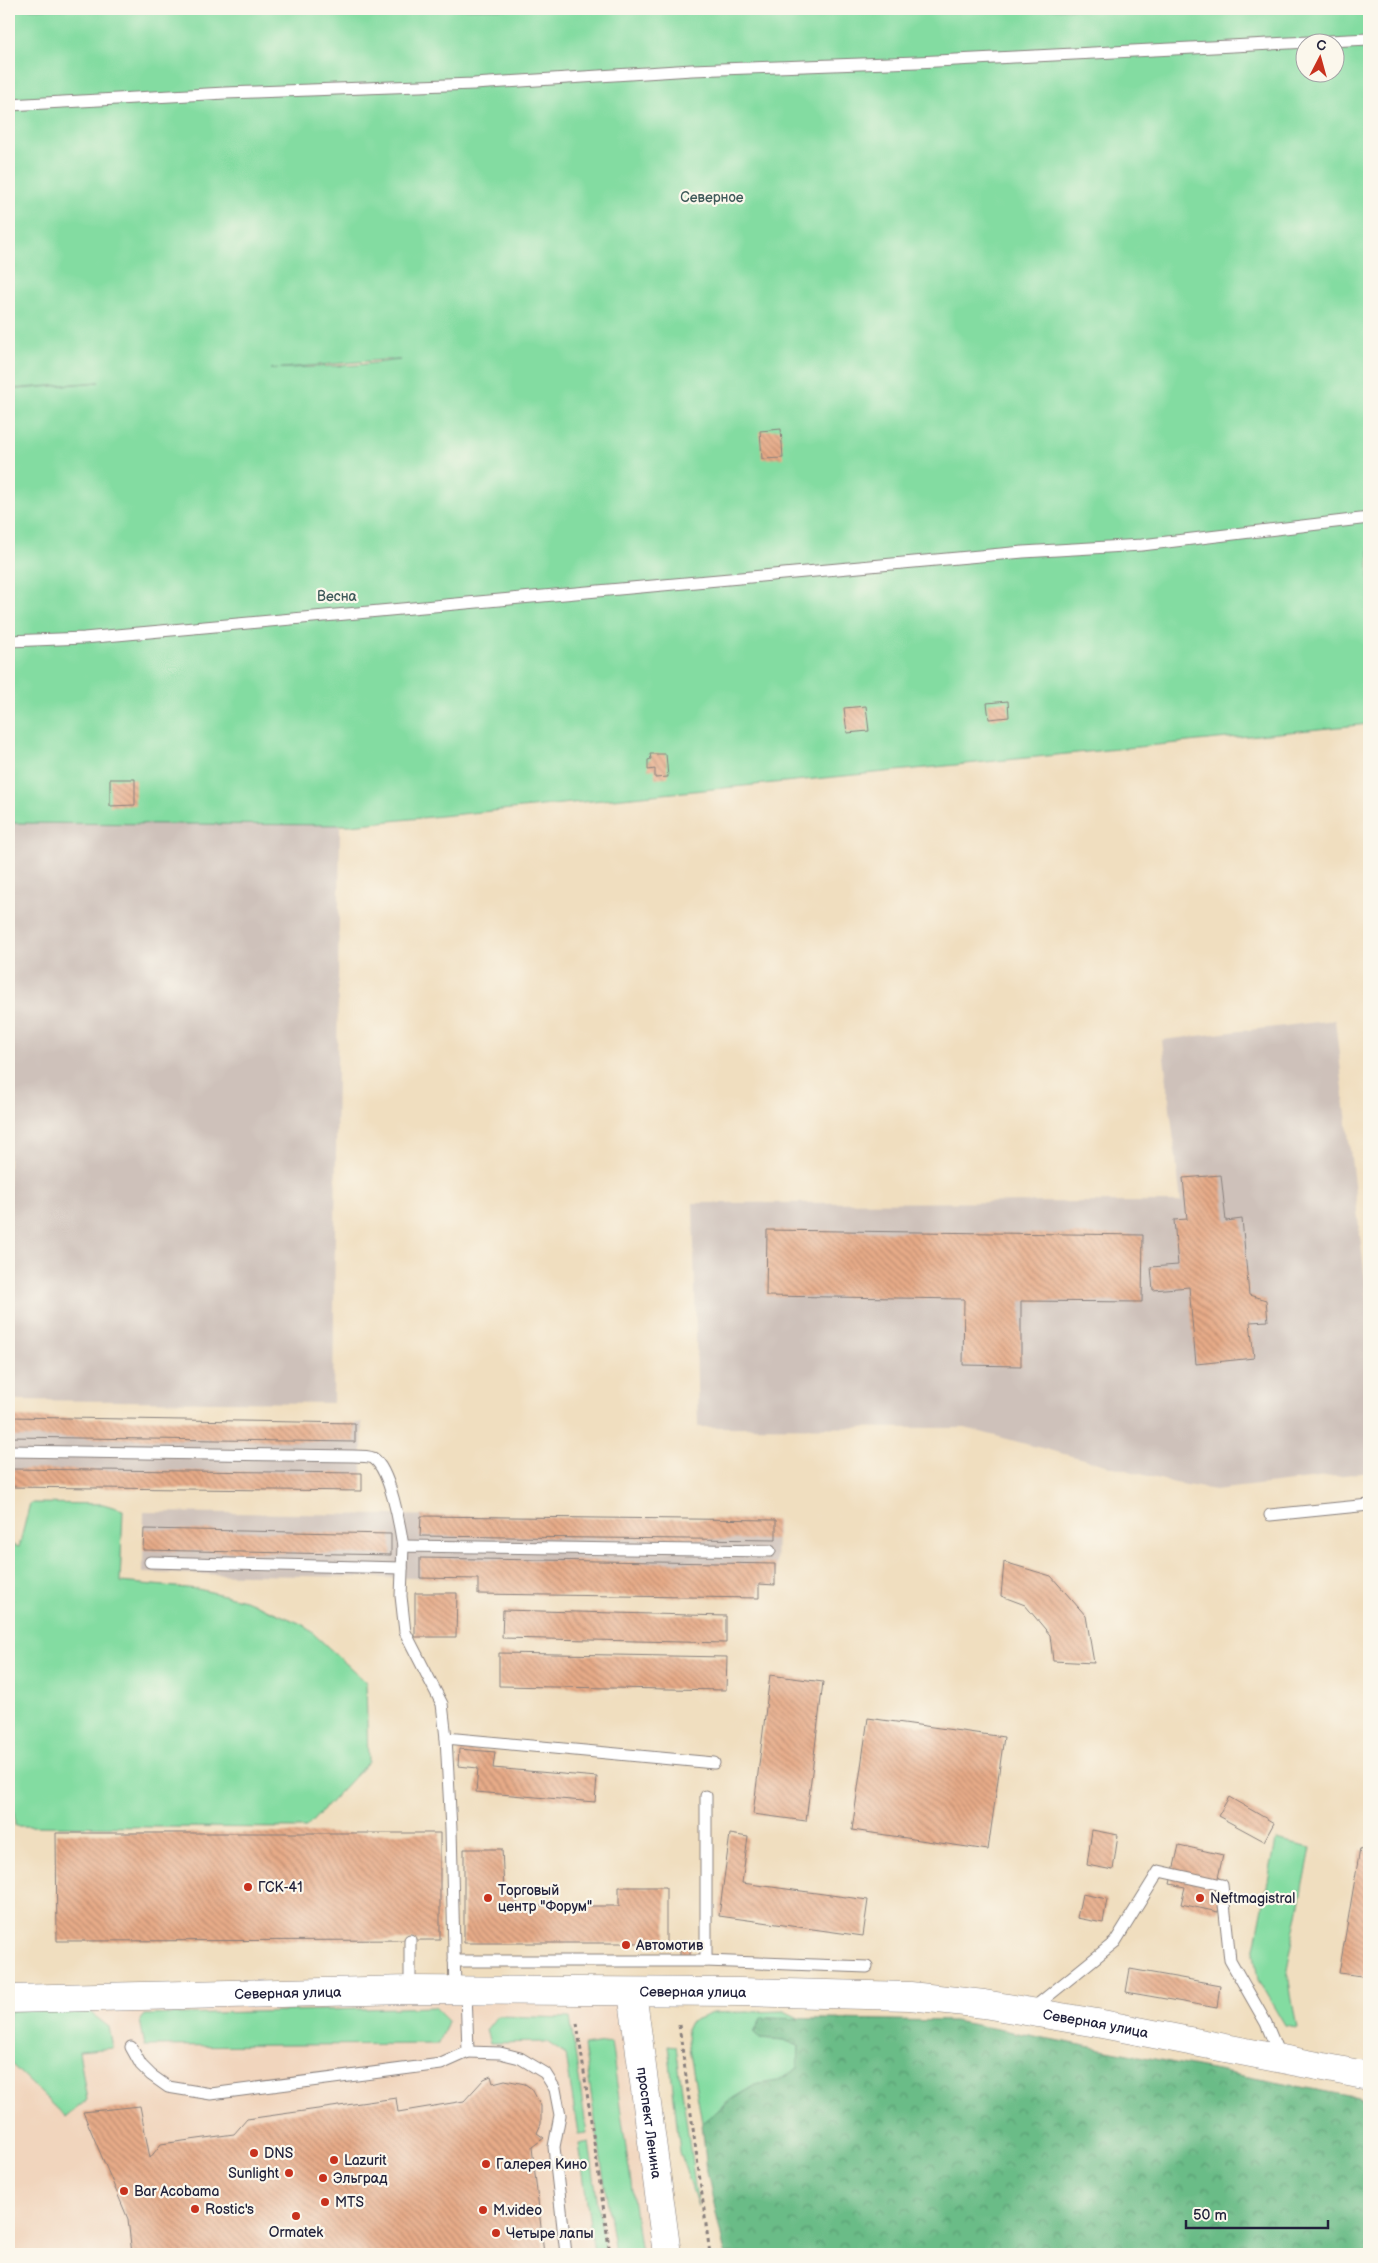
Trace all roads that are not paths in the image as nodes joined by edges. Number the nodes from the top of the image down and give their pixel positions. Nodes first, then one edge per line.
1 (1369, 39) edge
2 (9, 106) edge
3 (1369, 518) edge
4 (9, 641) edge
5 (9, 1451) edge
6 (1369, 1505) edge
7 (1270, 1515) dead end
8 (403, 1546) junction
9 (770, 1552) dead end
10 (150, 1562) dead end
11 (402, 1568) junction
12 (446, 1738) junction
13 (714, 1763) dead end
14 (706, 1796) dead end
15 (410, 1940) dead end
16 (454, 1961) junction
17 (706, 1961) junction
18 (867, 1967) dead end
19 (410, 1990) junction
20 (460, 1991) junction
21 (632, 1992) junction
22 (9, 1999) edge
23 (1029, 2011) junction
24 (131, 2047) dead end
25 (468, 2052) junction
26 (1281, 2058) junction
27 (1369, 2076) edge
28 (566, 2254) edge
29 (667, 2254) edge

1 - 2 lane
3 - 4 lane
5 - 8 lane
6 - 7 lane
8 - 9 lane
8 - 11 lane
10 - 11 lane
11 - 12 lane
12 - 13 lane
12 - 16 lane
14 - 17 lane
15 - 19 lane
16 - 17 lane
16 - 20 lane
17 - 18 lane
19 - 20 main road, Северная улица
19 - 22 main road, Северная улица
20 - 21 main road, Северная улица
20 - 25 lane
21 - 23 main road, Северная улица
21 - 29 main road, проспект Ленина
23 - 26 main road, Северная улица
23 - 26 lane
24 - 25 lane
25 - 28 lane
26 - 27 main road, Северная улица

